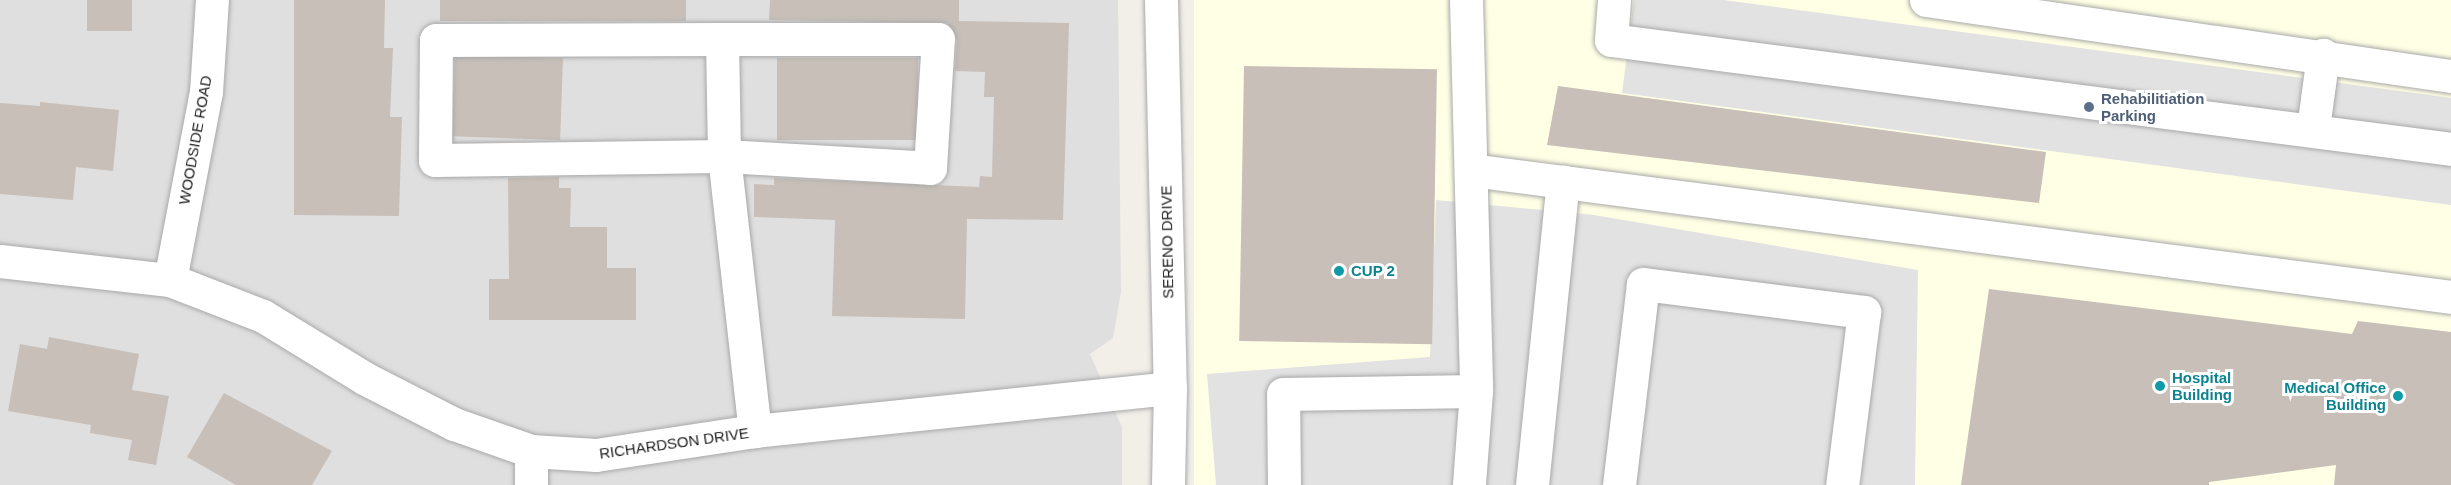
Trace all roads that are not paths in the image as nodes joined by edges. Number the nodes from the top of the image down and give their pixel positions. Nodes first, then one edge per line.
1 (212, 0) edge
2 (1161, 0) edge
3 (1466, 0) edge
4 (1614, 0) edge
5 (1926, 0) edge
6 (723, 39) junction
7 (2323, 55) junction
8 (2451, 76) edge
9 (2313, 128) junction
10 (2451, 149) edge
11 (724, 156) junction
12 (1471, 170) junction
13 (1563, 182) junction
14 (0, 261) edge
15 (170, 280) junction
16 (2451, 297) edge
17 (1170, 388) junction
18 (1476, 391) junction
19 (755, 431) junction
20 (531, 451) junction
21 (531, 485) edge
22 (1168, 485) edge
23 (1284, 485) edge
24 (1469, 485) edge
25 (1532, 485) edge
26 (1619, 485) edge
27 (1842, 485) edge

1 - 15 street, WOODSIDE ROAD
2 - 17 street, SERENO DRIVE
3 - 12 street
4 - 9 street
5 - 7 street
6 - 11 street
6 - 11 street
6 - 11 street
7 - 8 street
7 - 9 street
9 - 10 street
11 - 19 street
12 - 13 street
12 - 18 street
13 - 16 street
13 - 25 street
14 - 15 street, RICHARDSON DRIVE
15 - 20 street, RICHARDSON DRIVE
17 - 19 street, RICHARDSON DRIVE
17 - 22 street, SERENO DRIVE
18 - 23 street
18 - 24 street
19 - 20 street, RICHARDSON DRIVE
20 - 21 street
26 - 27 street

